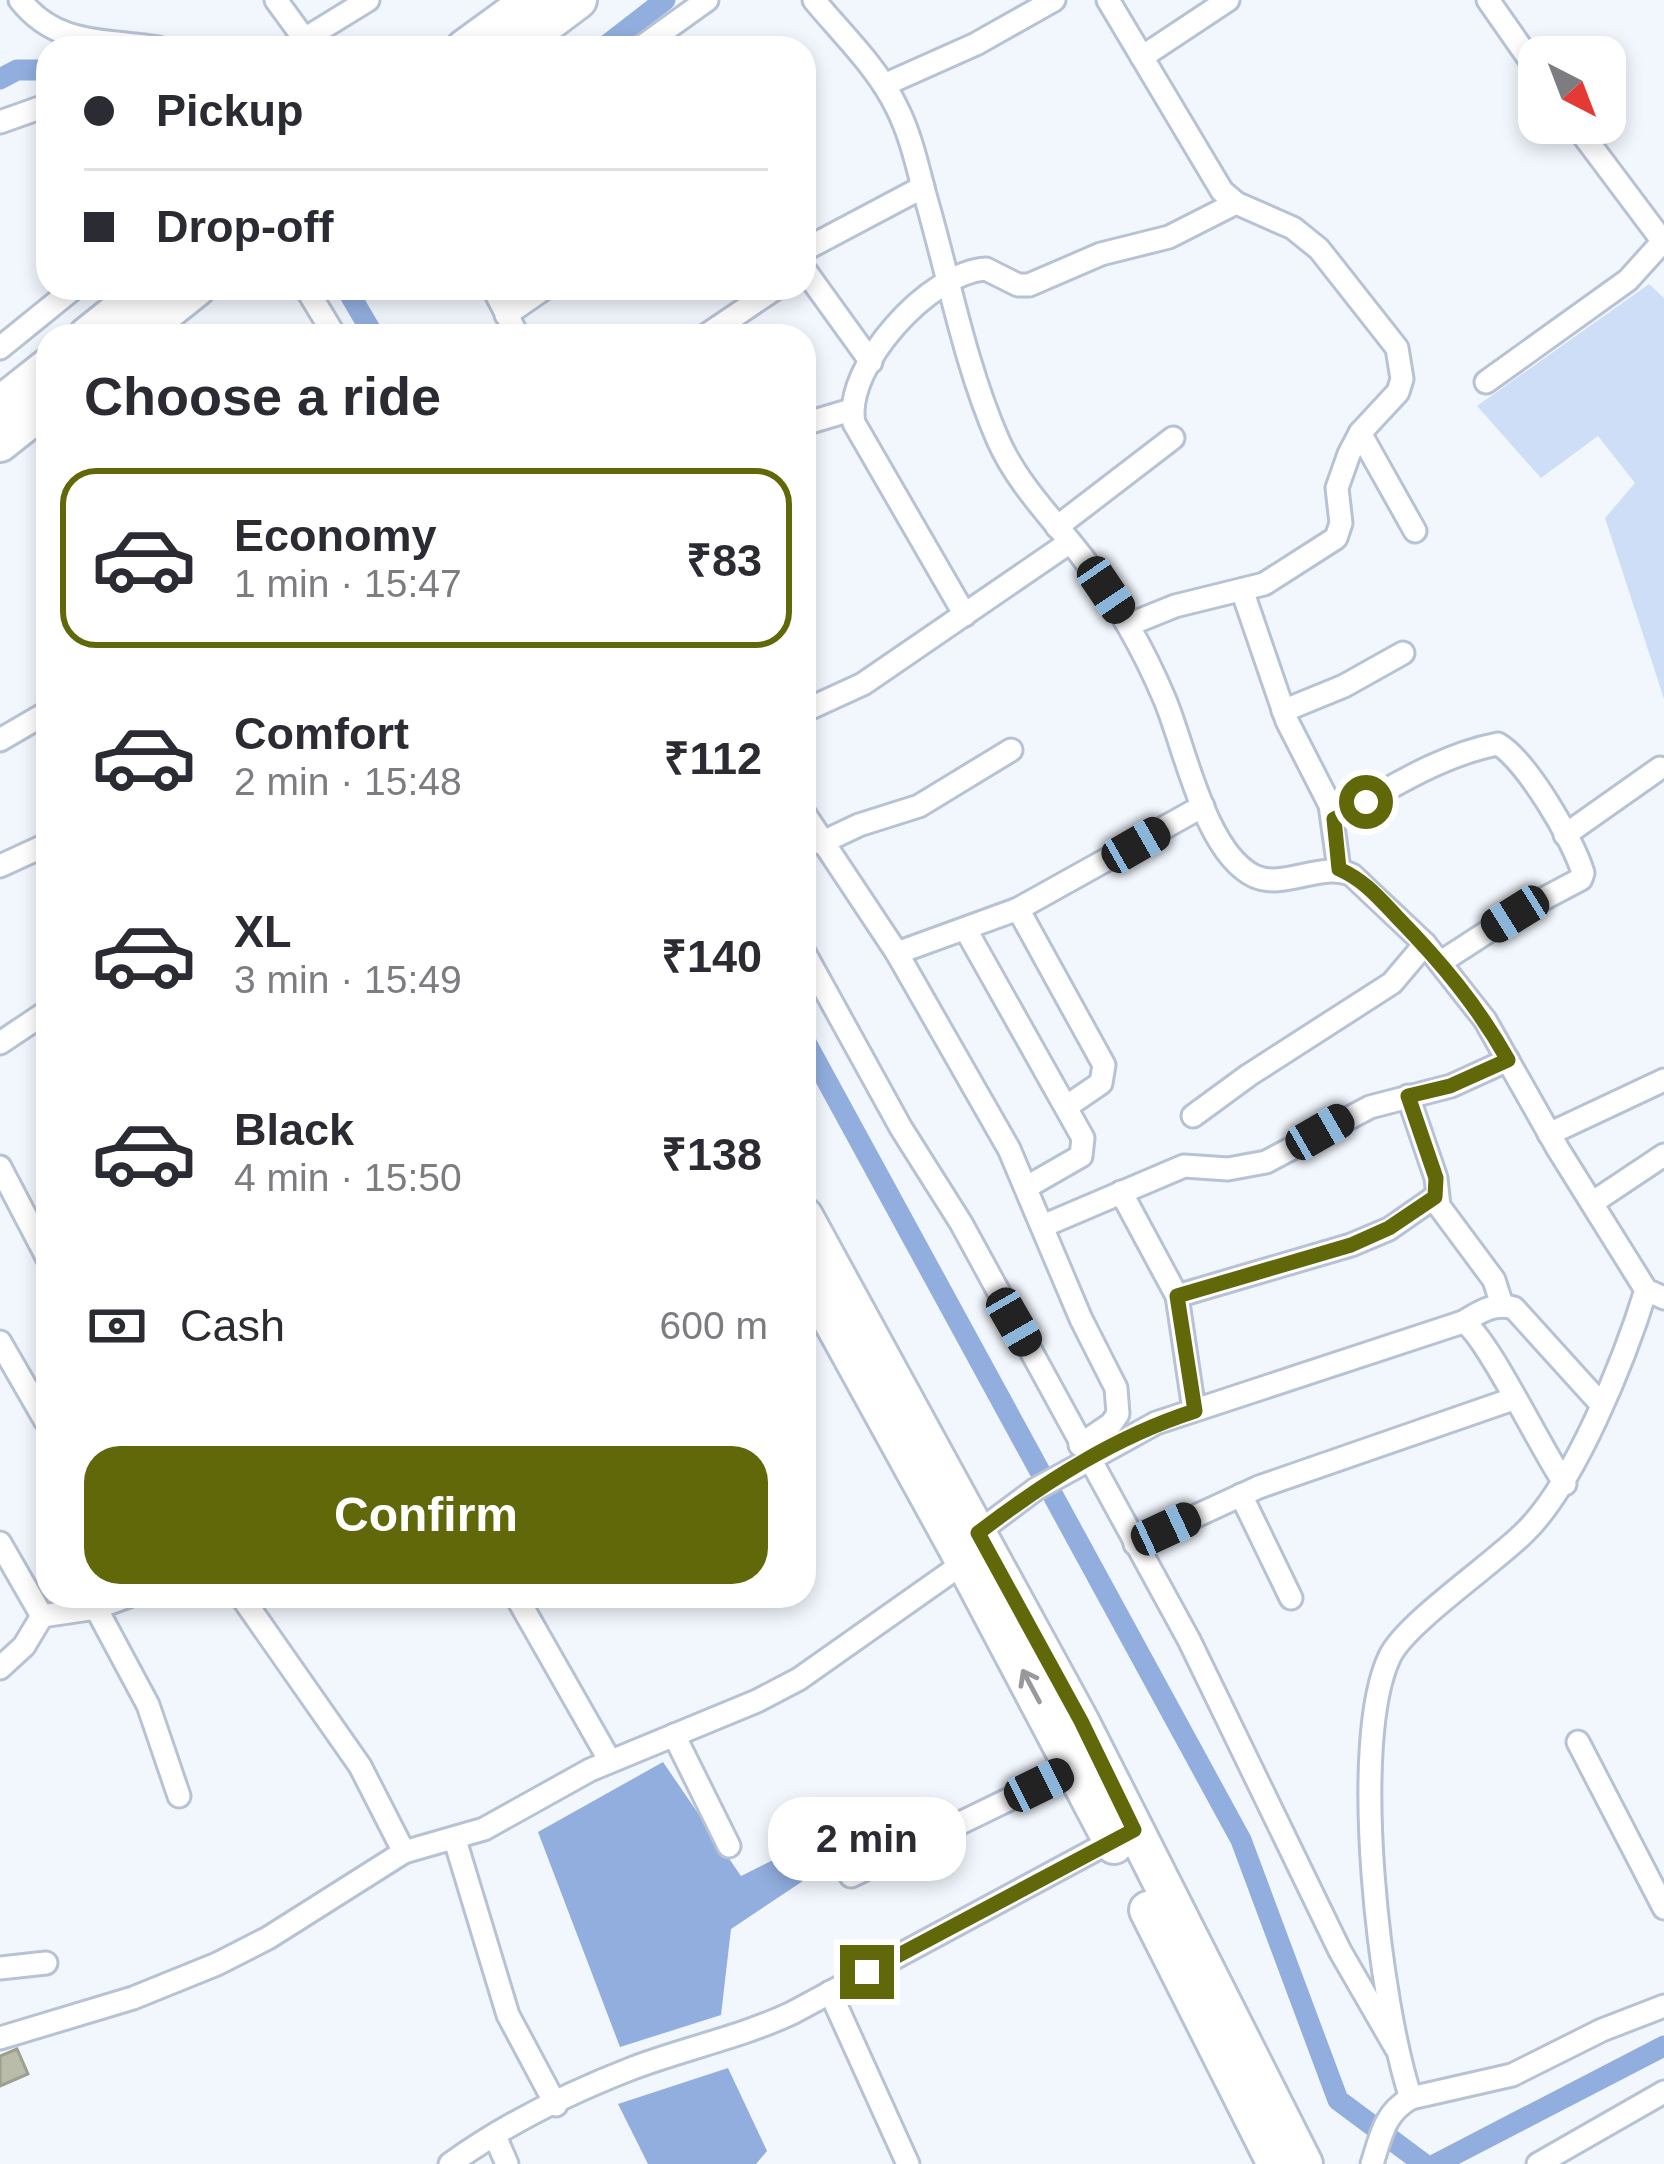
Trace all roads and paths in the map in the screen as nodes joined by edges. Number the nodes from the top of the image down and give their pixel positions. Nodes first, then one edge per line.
1 (20, 0) edge
2 (276, 0) edge
3 (368, 0) edge
4 (531, 0) edge
5 (578, 0) edge
6 (706, 0) edge
7 (814, 0) edge
8 (1054, 0) edge
9 (1108, 0) edge
10 (1228, 0) edge
11 (1488, 0) edge
12 (66, 36) edge
13 (297, 36) edge
14 (315, 36) edge
15 (482, 36) edge
16 (530, 36) edge
17 (656, 36) edge
18 (1518, 44) edge
19 (1142, 57) junction
20 (884, 85) junction
21 (36, 109) edge
22 (0, 122) edge
23 (1590, 144) edge
24 (923, 187) junction
25 (1236, 203) junction
26 (1664, 242) edge
27 (816, 244) edge
28 (948, 280) junction
29 (816, 286) edge
30 (59, 300) edge
31 (132, 300) edge
32 (181, 300) edge
33 (499, 300) edge
34 (528, 300) edge
35 (758, 300) edge
36 (506, 315) junction
37 (102, 324) edge
38 (151, 324) edge
39 (511, 324) edge
40 (723, 324) edge
41 (0, 348) edge
42 (871, 362) junction
43 (1486, 382) dead end
44 (36, 390) edge
45 (851, 410) junction
46 (816, 420) edge
47 (15, 429) edge
48 (1360, 433) junction
49 (1173, 438) dead end
50 (1415, 531) dead end
51 (1064, 534) junction
52 (1242, 590) junction
53 (965, 615) junction
54 (1128, 625) junction
55 (1403, 653) dead end
56 (816, 706) edge
57 (1283, 711) junction
58 (36, 719) edge
59 (0, 740) edge
60 (1011, 750) dead end
61 (1660, 768) dead end
62 (1203, 806) junction
63 (1334, 819) junction
64 (816, 834) edge
65 (1565, 835) junction
66 (821, 843) junction
67 (36, 853) edge
68 (0, 866) edge
69 (1339, 869) junction
70 (1018, 909) junction
71 (966, 930) junction
72 (1425, 944) junction
73 (897, 953) junction
74 (1441, 962) junction
75 (816, 974) edge
76 (36, 1019) edge
77 (0, 1043) edge
78 (1508, 1060) junction
79 (1664, 1080) edge
80 (1408, 1096) junction
81 (1066, 1107) junction
82 (1193, 1116) dead end
83 (1549, 1134) junction
84 (1664, 1155) edge
85 (0, 1167) edge
86 (1027, 1187) junction
87 (1121, 1192) junction
88 (1435, 1197) junction
89 (1592, 1203) junction
90 (1043, 1226) junction
91 (36, 1235) edge
92 (816, 1241) edge
93 (816, 1291) edge
94 (1655, 1294) edge
95 (1177, 1296) junction
96 (1502, 1305) junction
97 (1463, 1322) junction
98 (0, 1342) edge
99 (1513, 1399) junction
100 (1600, 1403) junction
101 (36, 1404) edge
102 (1195, 1411) junction
103 (1080, 1456) junction
104 (1564, 1484) junction
105 (1240, 1495) junction
106 (1135, 1544) junction
107 (966, 1547) junction
108 (2, 1553) edge
109 (1291, 1598) dead end
110 (36, 1607) edge
111 (37, 1608) edge
112 (96, 1608) joint
113 (249, 1608) edge
114 (523, 1608) edge
115 (42, 1616) junction
116 (0, 1668) edge
117 (674, 1735) junction
118 (1578, 1742) dead end
119 (610, 1761) junction
120 (1074, 1768) junction
121 (179, 1796) dead end
122 (1123, 1835) junction
123 (455, 1840) junction
124 (729, 1846) dead end
125 (404, 1852) junction
126 (851, 1876) dead end
127 (1664, 1908) edge
128 (46, 1964) dead end
129 (0, 1968) edge
130 (830, 1993) junction
131 (1664, 2006) edge
132 (0, 2038) edge
133 (1396, 2048) junction
134 (1664, 2092) edge
135 (1412, 2098) junction
136 (556, 2105) junction
137 (495, 2136) junction
138 (450, 2164) edge
139 (507, 2164) edge
140 (908, 2164) edge
141 (1276, 2164) edge
142 (1304, 2164) edge
143 (1372, 2164) edge
144 (1538, 2164) edge

1 - 12 street
2 - 13 street
3 - 14 street
4 - 15 main road
5 - 16 main road
6 - 17 street
7 - 20 street
8 - 20 street
9 - 19 street
10 - 19 street
11 - 18 street
19 - 25 street
20 - 24 street
21 - 22 street
23 - 26 street
24 - 27 street
24 - 28 street
25 - 28 street
25 - 48 street
26 - 43 street
28 - 42 street
28 - 51 street
29 - 42 street
30 - 41 street
31 - 37 main road
32 - 38 main road
33 - 36 street
34 - 36 street
35 - 40 street
36 - 39 street
42 - 45 street
44 - 47 main road
45 - 46 street
45 - 53 street
48 - 50 street
48 - 52 street
49 - 51 street
51 - 53 street
51 - 54 street
52 - 54 street
52 - 57 street
53 - 56 street
54 - 62 street
55 - 57 street
57 - 63 street
58 - 59 street
60 - 66 street
61 - 65 street
62 - 69 street
62 - 70 street
63 - 65 street
63 - 69 street
64 - 66 street
65 - 74 street
66 - 73 street
67 - 68 street
69 - 72 street
70 - 71 street
70 - 81 street
71 - 73 street
71 - 81 street
72 - 74 street
72 - 82 street
73 - 86 street
74 - 78 street
75 - 103 street
76 - 77 street
78 - 80 street
78 - 83 street
79 - 83 street
80 - 87 street
80 - 88 street
81 - 86 street
83 - 89 street
84 - 89 street
85 - 91 street
86 - 90 street
87 - 90 street
87 - 95 street
88 - 95 street
88 - 96 street
89 - 94 street
90 - 103 street
92 - 107 main road
93 - 107 main road
94 - 100 street
95 - 102 street
96 - 97 street
96 - 100 street
97 - 99 street
97 - 102 street
98 - 101 street
99 - 104 street
99 - 105 street
100 - 104 street
102 - 103 street
103 - 106 street
103 - 107 street
104 - 133 street
105 - 106 street
105 - 109 street
106 - 133 street
107 - 117 street
120 -> 107 main road
107 - 122 main road
108 - 110 street
111 - 115 street
112 - 115 street
112 - 121 street
113 - 125 street
114 - 119 street
115 - 116 street
117 - 119 street
117 - 124 street
118 - 127 street
119 - 123 street
120 - 122 main road
120 - 126 street
122 - 130 street
122 - 141 main road
122 - 142 main road
123 - 125 street
123 - 136 street
125 - 132 street
128 - 129 street
130 - 136 street
130 - 140 street
131 - 135 street
133 - 135 street
134 - 144 street
135 - 143 street
136 - 137 street
137 - 138 street
137 - 139 street

